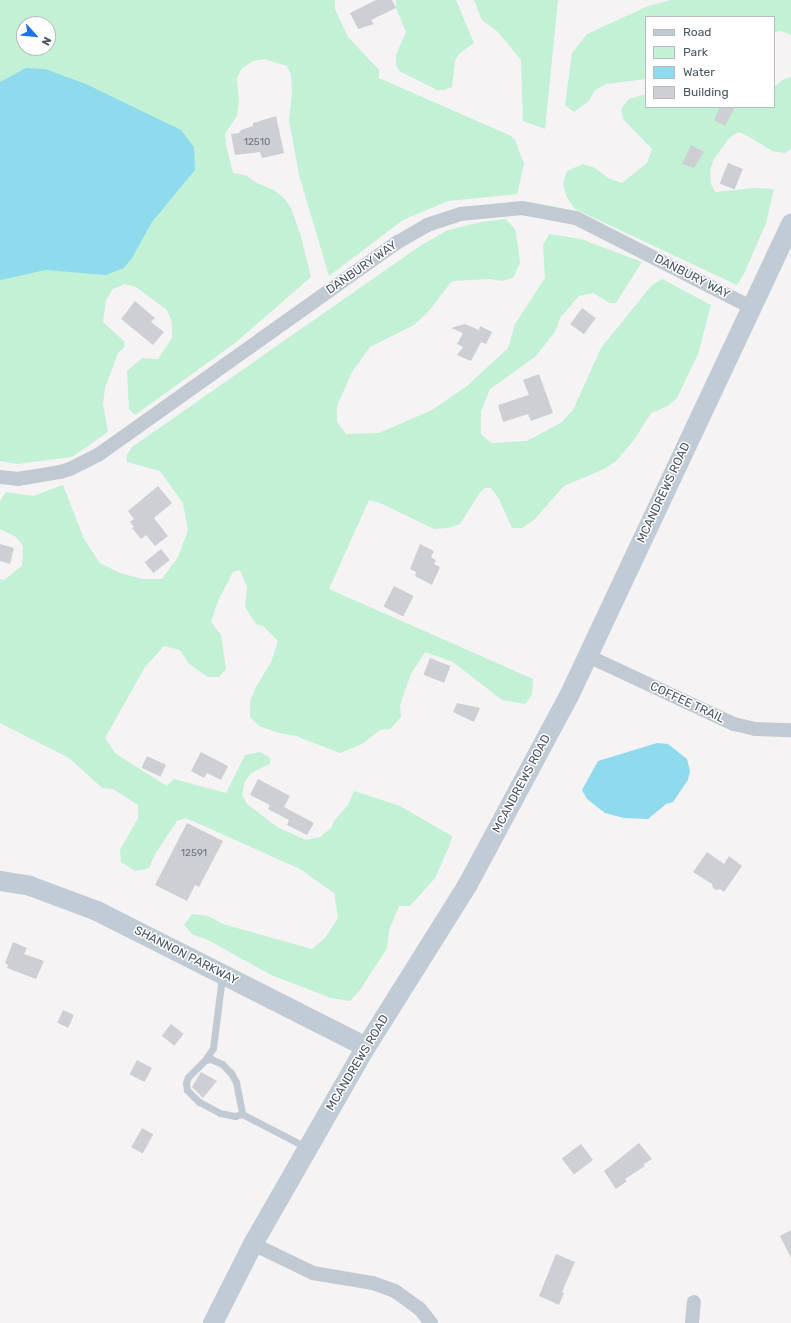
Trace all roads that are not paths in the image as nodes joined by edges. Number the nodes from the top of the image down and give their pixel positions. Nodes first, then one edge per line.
1 (791, 224) edge
2 (751, 307) junction
3 (0, 477) edge
4 (588, 656) junction
5 (791, 730) edge
6 (0, 881) edge
7 (222, 974) junction
8 (366, 1047) junction
9 (205, 1060) junction
10 (242, 1114) junction
11 (308, 1148) junction
12 (253, 1244) junction
13 (694, 1302) dead end
14 (213, 1323) edge
15 (431, 1323) edge
16 (692, 1323) edge

1 - 2 main road, MCANDREWS ROAD
2 - 3 street, DANBURY WAY
2 - 4 main road, MCANDREWS ROAD
4 - 5 street, COFFEE TRAIL
4 - 8 main road, MCANDREWS ROAD
6 - 7 main road, SHANNON PARKWAY
7 - 8 main road, SHANNON PARKWAY
7 - 9 lane
8 - 11 main road, MCANDREWS ROAD
9 - 10 lane
9 - 10 lane
10 - 11 lane
11 - 12 main road, MCANDREWS ROAD
12 - 14 main road, MCANDREWS ROAD
12 - 15 street
13 - 16 street

